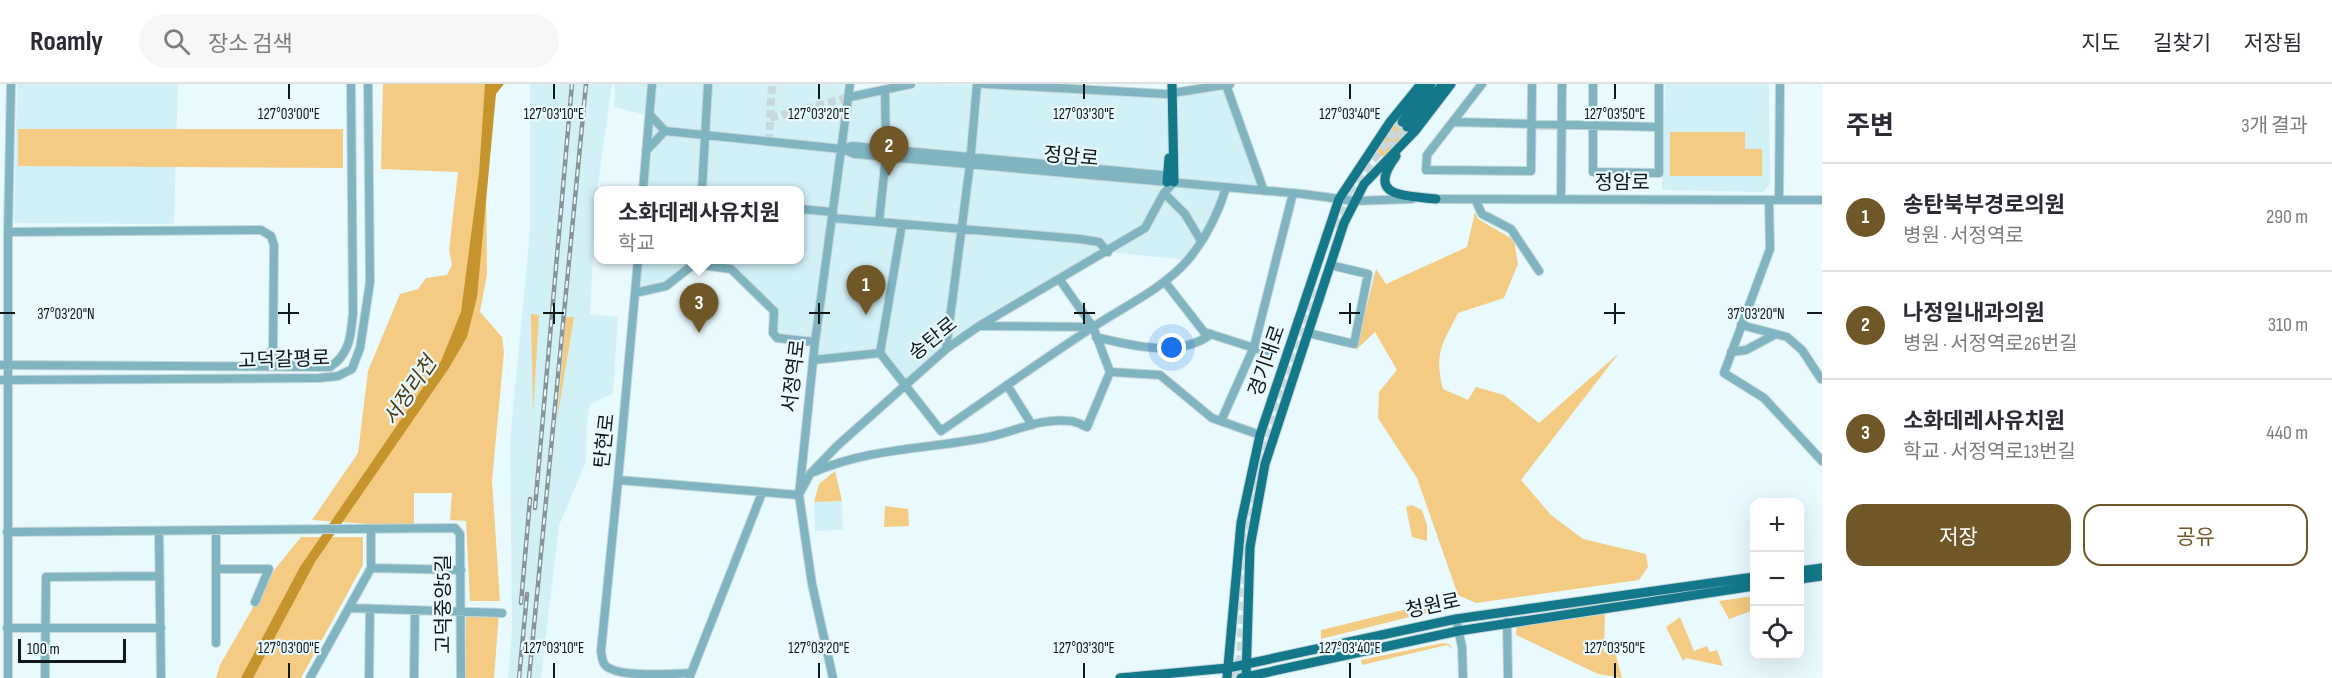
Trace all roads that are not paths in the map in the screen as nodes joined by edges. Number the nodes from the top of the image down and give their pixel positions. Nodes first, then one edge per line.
1 (11, 84) edge
2 (351, 84) edge
3 (368, 84) edge
4 (652, 84) edge
5 (708, 84) edge
6 (850, 84) edge
7 (911, 84) edge
8 (977, 84) edge
9 (984, 84) edge
10 (990, 84) edge
11 (1166, 84) edge
12 (1230, 84) edge
13 (1421, 84) edge
14 (1431, 84) edge
15 (1443, 84) edge
16 (1451, 84) edge
17 (1482, 84) edge
18 (1532, 84) edge
19 (1562, 84) edge
20 (1593, 84) edge
21 (1659, 84) edge
22 (1780, 84) edge
23 (1226, 85) edge
24 (885, 90) junction
25 (1170, 90) edge
26 (850, 97) junction
27 (651, 116) junction
28 (1453, 122) junction
29 (1532, 124) junction
30 (1562, 125) junction
31 (1593, 125) junction
32 (1408, 127) junction
33 (1659, 127) junction
34 (665, 131) junction
35 (705, 135) junction
36 (646, 139) junction
37 (656, 141) junction
38 (842, 149) junction
39 (646, 151) junction
40 (886, 153) junction
41 (970, 161) junction
42 (1171, 179) junction
43 (643, 186) edge
44 (702, 186) edge
45 (1226, 188) junction
46 (1264, 191) junction
47 (1164, 193) junction
48 (1293, 193) junction
49 (1339, 199) junction
50 (1436, 199) junction
51 (1475, 199) junction
52 (1561, 199) junction
53 (1769, 200) junction
54 (1779, 200) junction
55 (1822, 200) edge
56 (1354, 201) junction
57 (804, 210) edge
58 (833, 215) junction
59 (879, 222) junction
60 (902, 224) junction
61 (962, 230) junction
62 (8, 232) junction
63 (1201, 241) junction
64 (1108, 252) junction
65 (638, 264) edge
66 (693, 264) edge
67 (705, 264) edge
68 (1330, 265) junction
69 (1539, 271) dead end
70 (1060, 280) junction
71 (1165, 282) junction
72 (635, 293) junction
73 (1741, 325) junction
74 (979, 326) junction
75 (1093, 327) junction
76 (1308, 333) junction
77 (1211, 334) junction
78 (1774, 336) junction
79 (1096, 337) junction
80 (814, 342) junction
81 (1254, 347) junction
82 (273, 349) junction
83 (946, 350) junction
84 (1731, 352) junction
85 (880, 353) junction
86 (1270, 353) dead end
87 (813, 360) junction
88 (4, 365) edge
89 (257, 366) junction
90 (294, 367) junction
91 (1110, 372) junction
92 (4, 379) edge
93 (1821, 379) edge
94 (1007, 385) junction
95 (904, 386) junction
96 (1221, 421) junction
97 (1032, 425) junction
98 (1260, 435) junction
99 (1822, 461) edge
100 (810, 474) junction
101 (618, 480) junction
102 (762, 493) junction
103 (799, 495) junction
104 (371, 529) junction
105 (216, 531) junction
106 (7, 532) junction
107 (159, 532) junction
108 (371, 568) junction
109 (217, 569) junction
110 (461, 570) junction
111 (1822, 570) edge
112 (1804, 571) edge
113 (159, 576) junction
114 (1804, 577) edge
115 (1750, 578) edge
116 (1750, 587) edge
117 (255, 602) dead end
118 (349, 608) junction
119 (370, 609) junction
120 (415, 610) junction
121 (502, 613) dead end
122 (460, 614) junction
123 (1456, 619) junction
124 (1507, 622) junction
125 (7, 628) junction
126 (161, 628) junction
127 (45, 629) junction
128 (1458, 631) junction
129 (216, 643) dead end
130 (1246, 664) junction
131 (1228, 668) junction
132 (690, 676) edge
133 (8, 678) edge
134 (45, 678) edge
135 (161, 678) edge
136 (310, 678) edge
137 (369, 678) edge
138 (414, 678) edge
139 (461, 678) edge
140 (833, 678) edge
141 (1120, 678) edge
142 (1227, 678) edge
143 (1241, 678) edge
144 (1246, 678) edge
145 (1463, 678) edge
146 (1508, 678) edge

1 - 62 street
2 - 90 street, 고덕갈평로
3 - 92 street, 고덕갈평로
4 - 27 street
5 - 35 street
6 - 26 street, 서정역로
7 - 24 street
8 - 41 street
9 - 10 street
10 - 25 street
11 - 25 main road
12 - 23 street
13 - 49 main road, 경기대로
14 - 32 main road, 경기대로
15 - 32 main road, 경기대로
16 - 32 main road, 경기대로
17 - 28 street
18 - 29 street
19 - 30 street
20 - 31 street
21 - 33 street
22 - 54 street
23 - 25 street
23 - 46 street
24 - 26 street
24 - 40 street
25 - 42 main road
26 - 38 street, 서정역로
27 - 34 street
27 - 36 street
28 - 29 street
28 - 29 street
29 - 30 street
30 - 31 street
30 - 52 street
31 - 33 street
31 - 33 street
32 - 50 main road
32 - 56 main road, 경기대로
34 - 35 street
34 - 37 street
35 - 38 street
35 - 44 street
36 - 37 street
36 - 39 street
37 - 39 street
38 - 40 street
38 - 58 street, 서정역로
39 - 43 street
40 - 41 street
40 - 59 street
41 - 42 street, 정암로
41 - 61 street
42 - 45 street, 정암로
42 - 47 street, 송탄로
45 - 46 street, 정암로
45 - 63 street
46 - 48 street, 정암로
47 - 63 street
47 - 64 street, 송탄로
48 - 49 street, 정암로
48 - 81 street
49 - 56 street, 정암로
49 - 98 main road, 경기대로
50 - 51 street, 정암로
50 - 56 street, 정암로
51 - 52 street, 정암로
51 - 69 street
52 - 53 street, 정암로
53 - 54 street, 정암로
53 - 73 street
54 - 55 street, 정암로
56 - 68 main road, 경기대로
57 - 58 street
58 - 59 street
58 - 80 street, 서정역로
59 - 60 street
60 - 61 street
60 - 85 street
61 - 64 street
61 - 83 street
62 - 82 street
62 - 88 street
63 - 71 street
64 - 70 street, 송탄로
65 - 72 street, 탄현로
66 - 72 street
67 - 80 street
68 - 76 main road, 경기대로
68 - 76 street, 경기대로
70 - 74 street, 송탄로
70 - 75 street
71 - 75 street
71 - 77 street
72 - 101 street, 탄현로
73 - 78 street
73 - 84 street
74 - 75 street
74 - 83 street, 송탄로
75 - 79 street
75 - 94 street
76 - 130 main road, 경기대로
77 - 79 street
77 - 81 street
78 - 84 street
78 - 93 street
79 - 91 street
80 - 87 street, 서정역로
81 - 86 street
81 - 96 street
82 - 89 street
82 - 90 street
83 - 95 street, 송탄로
84 - 99 street
85 - 87 street
85 - 95 street
87 - 103 street, 서정역로
88 - 89 street, 고덕갈평로
88 - 92 street
89 - 90 street, 고덕갈평로
91 - 96 street
91 - 97 street
92 - 106 street
94 - 95 street
94 - 97 street
95 - 100 street, 송탄로
96 - 98 street
97 - 100 street
98 - 131 main road, 경기대로
100 - 103 street, 송탄로
101 - 102 street, 탄현로
101 - 132 street
102 - 103 street, 탄현로
102 - 132 street
103 - 140 street
104 - 105 street, 고덕중앙5길
104 - 108 street
104 - 110 street, 고덕중앙5길
105 - 107 street
105 - 109 street
106 - 107 street
106 - 125 street
107 - 113 street
108 - 110 street
108 - 118 street
109 - 117 street
109 - 129 street
110 - 122 street, 고덕중앙5길
111 - 112 main road
111 - 114 main road
113 - 126 street
113 - 127 street
115 - 123 main road, 청원로
116 - 124 main road, 청원로
118 - 119 street
118 - 136 street
119 - 120 street
119 - 137 street
120 - 122 street
120 - 138 street
121 - 122 street
122 - 139 street, 고덕중앙5길
123 - 128 street
123 - 130 main road, 청원로
124 - 128 main road, 청원로
124 - 146 street
125 - 127 street
125 - 133 street
126 - 127 street
126 - 135 street
127 - 134 street
128 - 144 main road, 청원로
128 - 145 street
130 - 131 main road, 청원로
130 - 144 main road, 경기대로
131 - 141 main road, 청원로
131 - 142 main road, 경기대로
143 - 144 main road, 청원로

